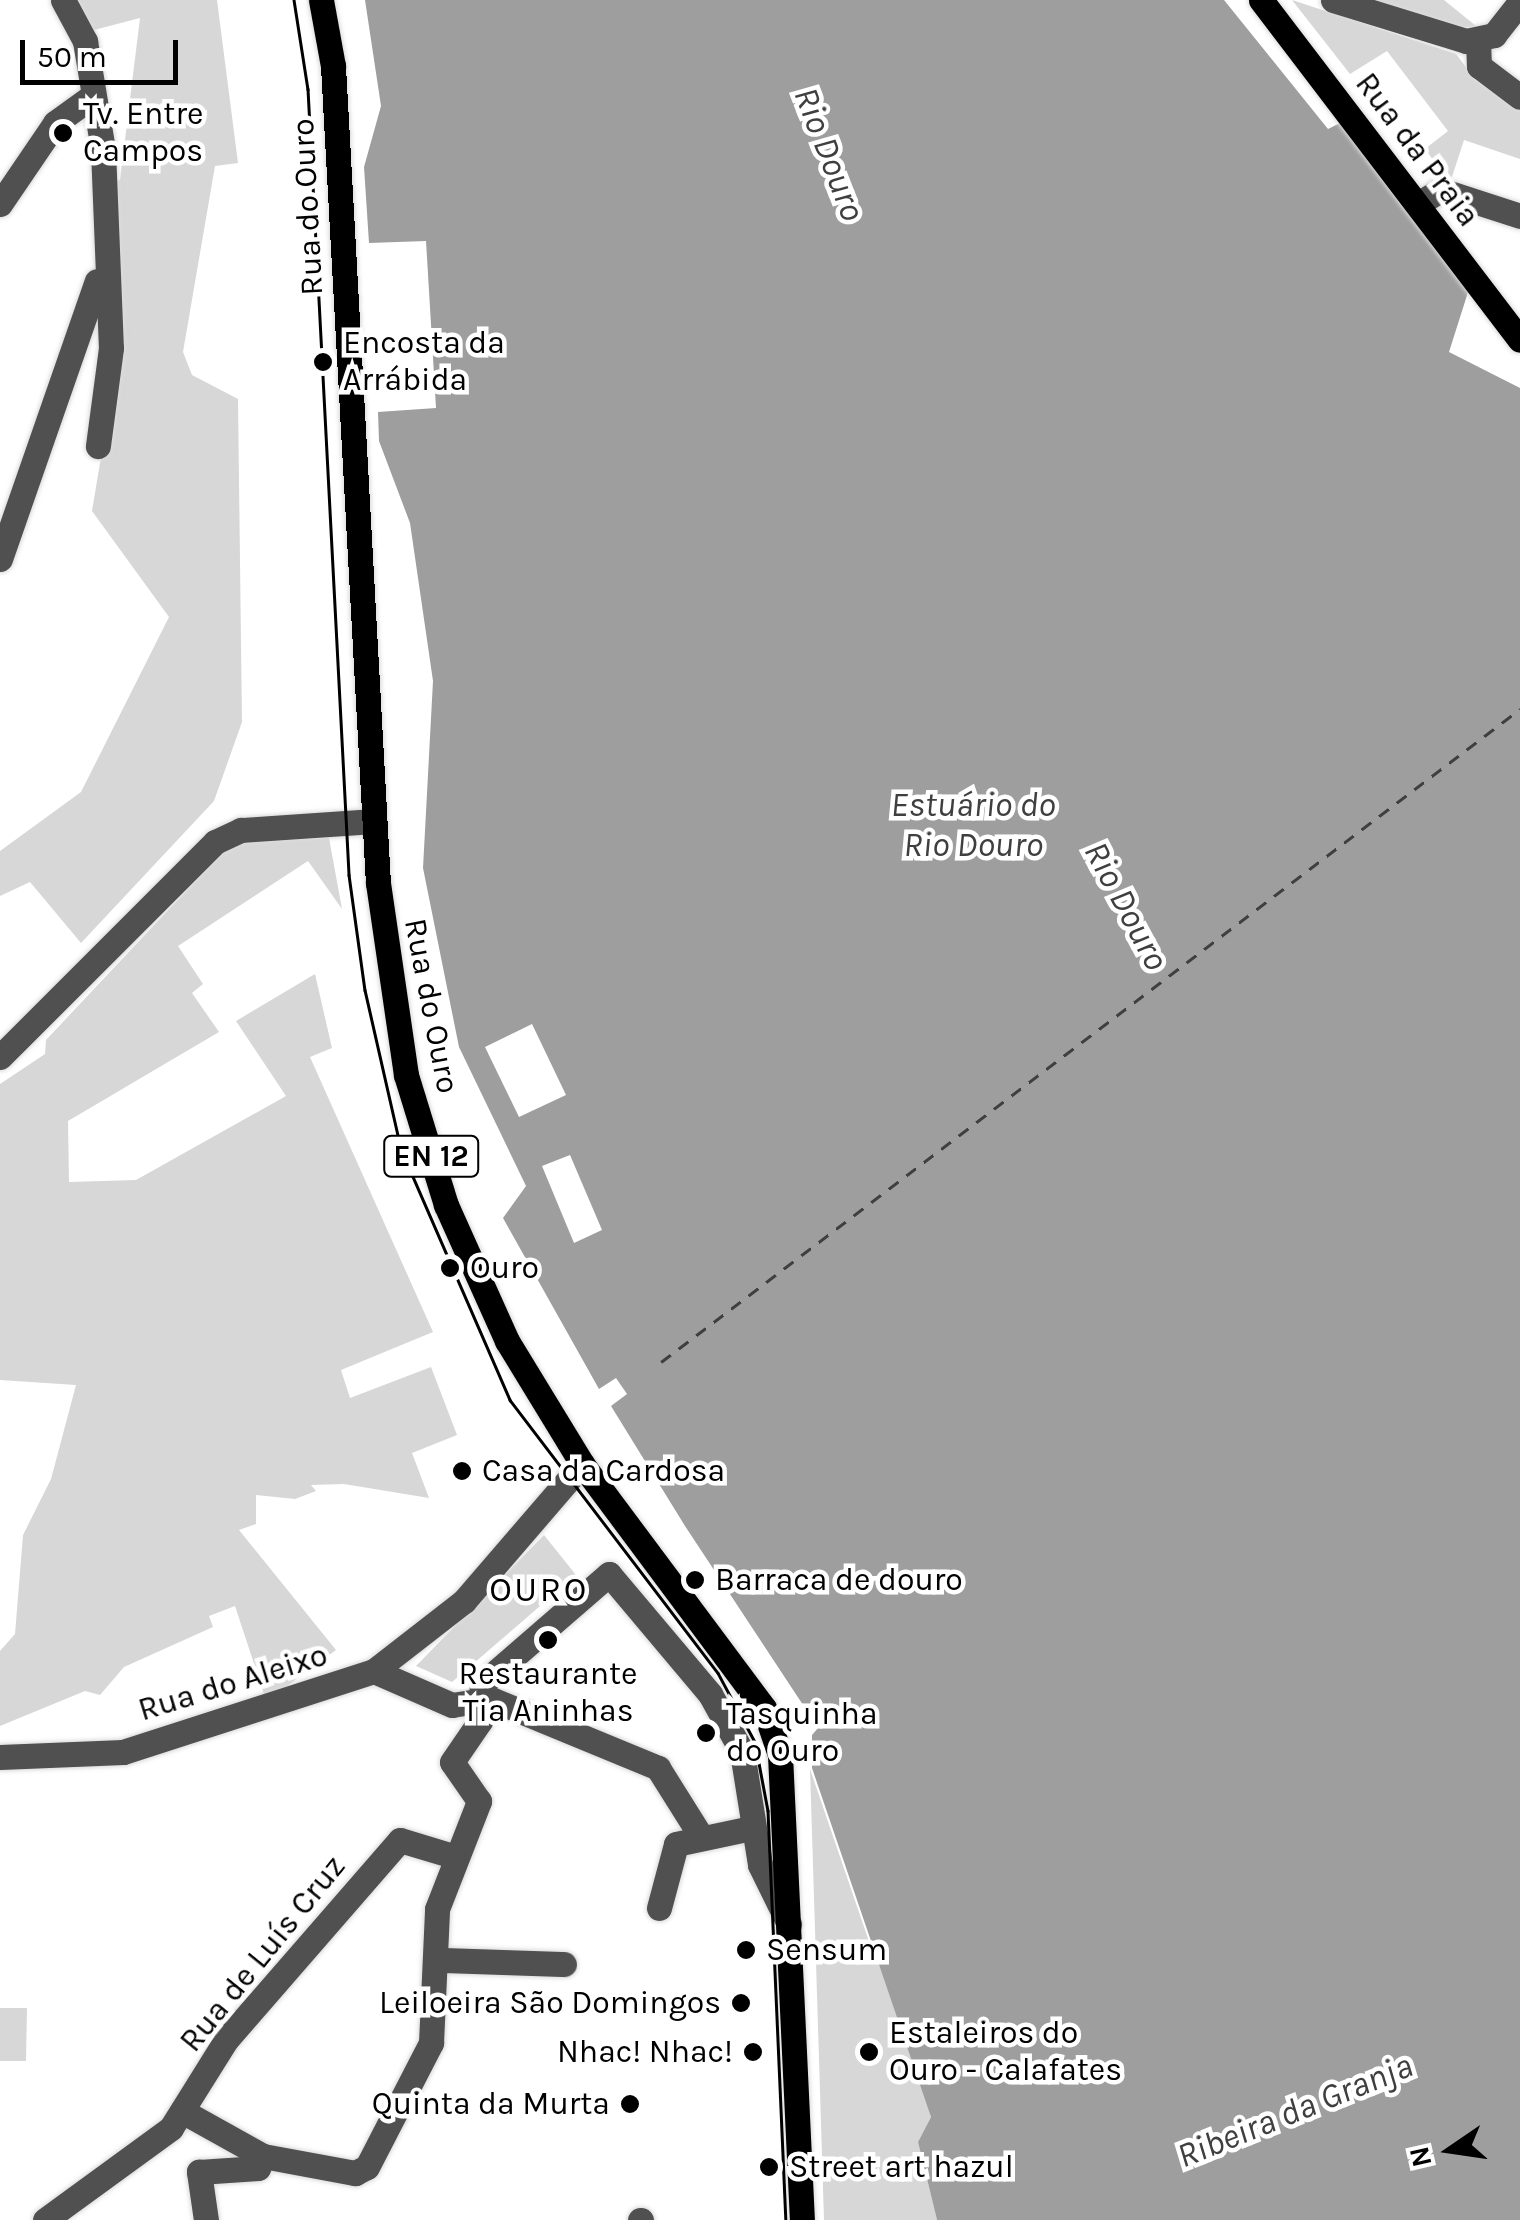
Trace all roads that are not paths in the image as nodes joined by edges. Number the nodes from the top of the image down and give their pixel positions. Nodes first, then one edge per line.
1 (64, 0) edge
2 (321, 0) edge
3 (1261, 0) edge
4 (1332, 0) edge
5 (1511, 3) edge
6 (1478, 40) junction
7 (91, 97) junction
8 (1520, 97) edge
9 (0, 204) edge
10 (1418, 204) junction
11 (1520, 216) edge
12 (102, 256) junction
13 (1520, 340) edge
14 (98, 446) dead end
15 (0, 559) edge
16 (373, 821) junction
17 (0, 1056) edge
18 (582, 1464) junction
19 (374, 1671) junction
20 (476, 1702) junction
21 (0, 1757) edge
22 (751, 1828) junction
23 (700, 1836) junction
24 (452, 1856) junction
25 (659, 1908) dead end
26 (790, 1925) junction
27 (441, 1960) junction
28 (564, 1964) dead end
29 (182, 2111) junction
30 (263, 2156) junction
31 (45, 2220) edge
32 (206, 2220) edge
33 (802, 2220) edge

1 - 7 street
2 - 16 main road, Rua do Ouro / EN 12
3 - 10 main road, Rua da Praia
4 - 6 street
5 - 6 street
6 - 8 street
7 - 9 street
7 - 12 street
10 - 11 street
10 - 13 main road, Rua da Praia
12 - 14 street
12 - 15 street
16 - 17 street
16 - 18 main road, Rua do Ouro / EN 12
18 - 19 street
18 - 26 main road, Rua do Ouro / EN 12
19 - 20 street, Rua do Aleixo
19 - 21 street, Rua do Aleixo
20 - 22 street, Rua do Ouro
20 - 23 street, Rua do Aleixo
20 - 24 street
22 - 23 street
22 - 26 street, Rua do Ouro
23 - 25 street
24 - 27 street
24 - 29 street, Rua de Luís Cruz
26 - 33 main road, Rua do Ouro / EN 12
27 - 28 street
27 - 30 street
29 - 30 street
29 - 31 street, Rua de Luís Cruz
30 - 32 street

